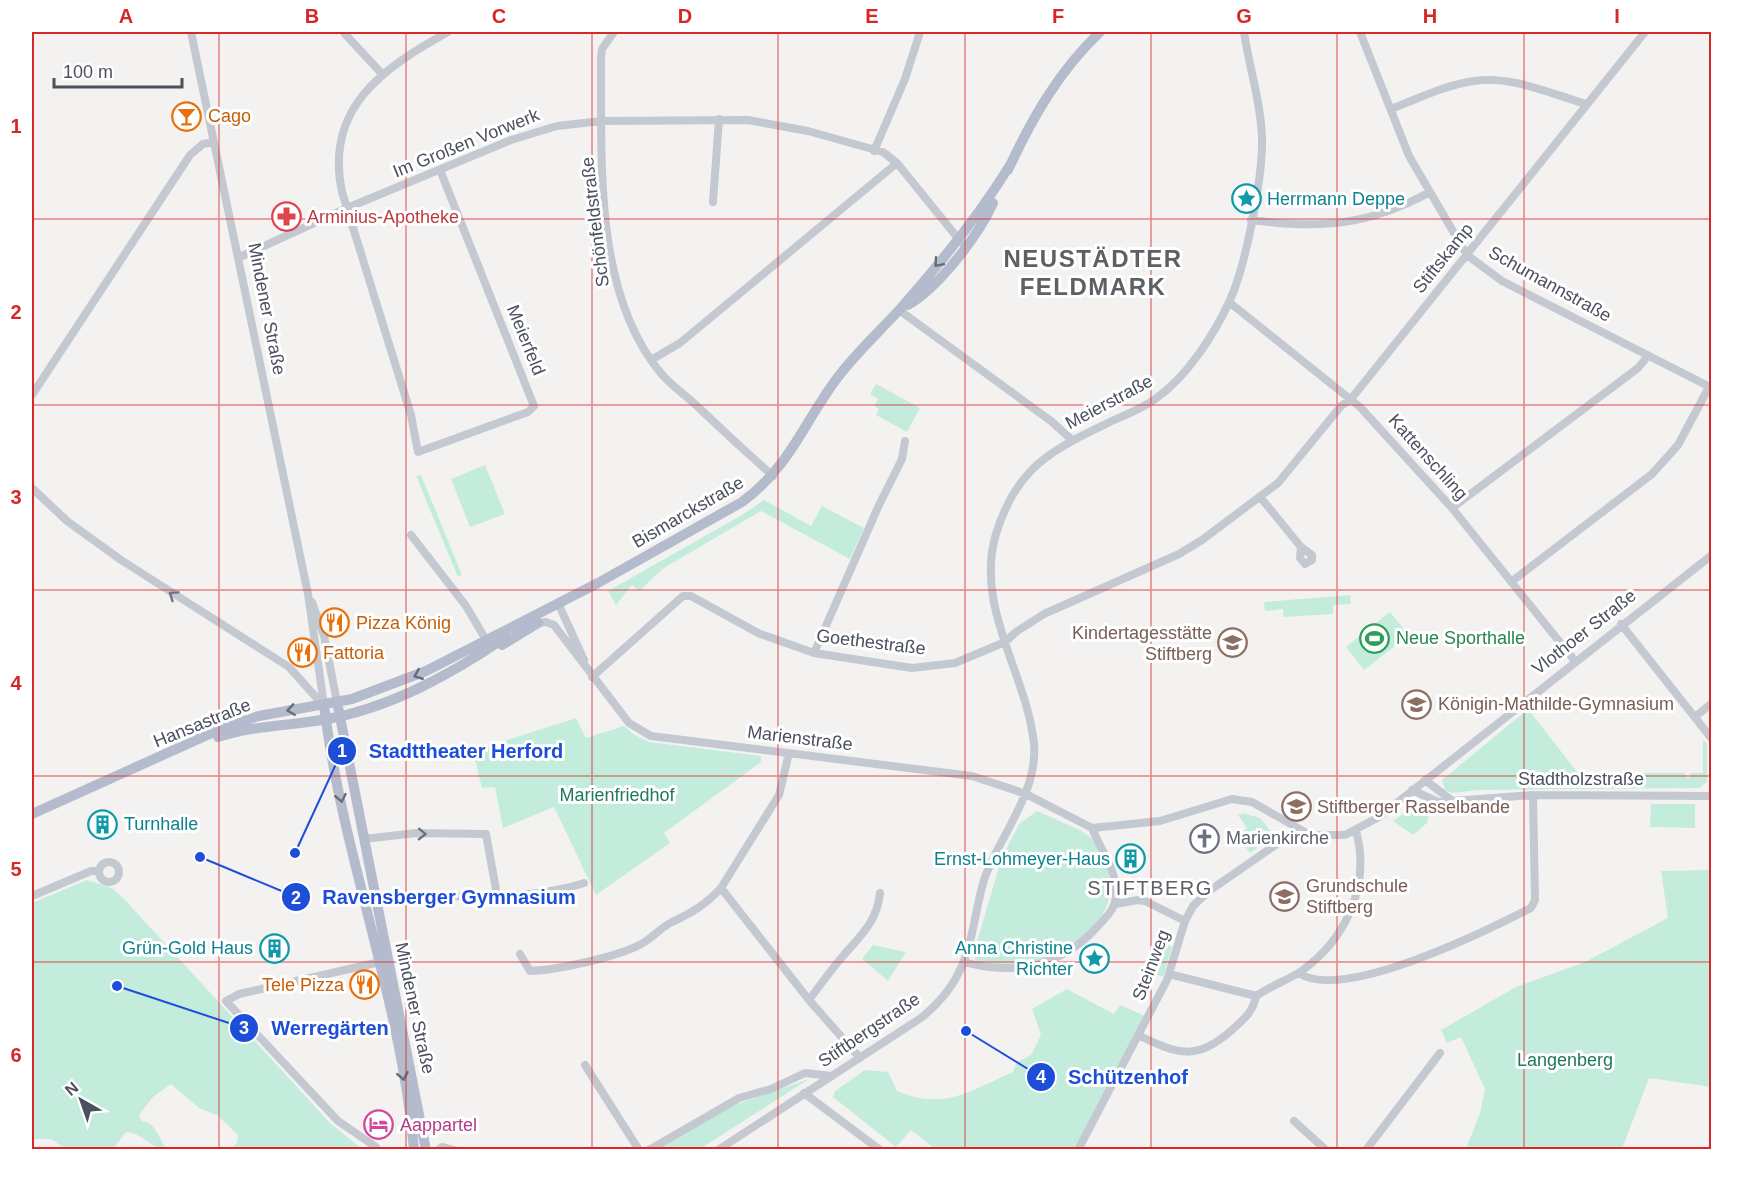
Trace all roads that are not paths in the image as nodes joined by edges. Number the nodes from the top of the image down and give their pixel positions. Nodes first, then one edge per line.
1 (191, 32) edge
2 (448, 32) edge
3 (614, 32) edge
4 (920, 32) edge
5 (1100, 32) edge
6 (1244, 32) edge
7 (1360, 32) edge
8 (1645, 32) edge
9 (345, 34) dead end
10 (383, 75) junction
11 (1586, 104) junction
12 (1391, 109) junction
13 (719, 119) junction
14 (602, 121) junction
15 (214, 142) junction
16 (874, 151) junction
17 (897, 163) junction
18 (440, 170) junction
19 (1430, 192) junction
20 (713, 202) dead end
21 (347, 208) junction
22 (1251, 220) junction
23 (962, 243) junction
24 (1467, 255) junction
25 (240, 257) junction
26 (1229, 302) junction
27 (899, 310) junction
28 (1648, 356) junction
29 (651, 360) junction
30 (1711, 387) edge
31 (32, 395) edge
32 (1351, 399) junction
33 (1072, 440) junction
34 (904, 441) dead end
35 (773, 477) junction
36 (32, 488) edge
37 (1261, 498) junction
38 (1452, 508) junction
39 (411, 535) dead end
40 (1301, 547) dead end
41 (1712, 555) edge
42 (1511, 582) junction
43 (308, 594) junction
44 (558, 603) junction
45 (538, 623) joint
46 (554, 624) junction
47 (1621, 624) junction
48 (1005, 642) junction
49 (488, 645) junction
50 (814, 653) junction
51 (1575, 661) junction
52 (592, 677) junction
53 (438, 679) junction
54 (337, 702) junction
55 (1712, 703) edge
56 (324, 705) junction
57 (339, 717) junction
58 (1695, 717) junction
59 (325, 720) junction
60 (1712, 739) edge
61 (789, 753) junction
62 (151, 762) junction
63 (1425, 780) junction
64 (1412, 790) junction
65 (1026, 794) junction
66 (1533, 795) junction
67 (1712, 796) edge
68 (1451, 801) junction
69 (32, 814) edge
70 (1092, 828) junction
71 (1297, 830) junction
72 (1356, 831) junction
73 (364, 839) junction
74 (99, 871) dead end
75 (584, 883) dead end
76 (721, 888) junction
77 (880, 893) dead end
78 (497, 895) junction
79 (32, 896) edge
80 (375, 902) junction
81 (1116, 904) junction
82 (1182, 920) junction
83 (520, 954) dead end
84 (380, 962) junction
85 (964, 962) junction
86 (1299, 973) junction
87 (1169, 974) junction
88 (1256, 996) junction
89 (809, 1000) junction
90 (1138, 1035) junction
91 (1440, 1053) dead end
92 (860, 1058) junction
93 (585, 1065) dead end
94 (832, 1076) junction
95 (804, 1093) junction
96 (1294, 1121) dead end
97 (376, 1147) dead end
98 (414, 1149) edge
99 (426, 1149) edge
100 (438, 1149) edge
101 (454, 1149) edge
102 (639, 1149) edge
103 (650, 1149) edge
104 (718, 1149) edge
105 (880, 1149) edge
106 (1078, 1149) edge
107 (1326, 1149) edge
108 (1366, 1149) edge

1 - 15 street, Mindener Straße
2 - 10 street
3 - 14 street, Schönfeldstraße
4 - 16 street
5 - 23 main road, Bismarckstraße
6 - 22 street, Meierstraße
7 - 12 street, Schumannstraße
8 - 11 street, Stiftskamp
9 - 10 street
10 - 21 street
11 - 12 street
11 - 24 street, Stiftskamp
12 - 19 street, Schumannstraße
13 - 14 street, Im Großen Vorwerk
13 - 16 street, Im Großen Vorwerk
13 - 20 street
14 - 18 street, Im Großen Vorwerk
14 - 29 street, Schönfeldstraße
15 - 25 street, Mindener Straße
15 - 31 street
16 - 17 street, Im Großen Vorwerk
17 - 23 street
17 - 29 street
18 - 21 street, Im Großen Vorwerk
18 - 21 street, Meierfeld
19 - 22 street
19 - 24 street, Schumannstraße
21 - 25 street, Im Großen Vorwerk
22 - 26 street, Meierstraße
23 - 27 main road, Bismarckstraße
24 - 28 street, Schumannstraße
24 - 32 street, Stiftskamp
25 - 43 street, Mindener Straße
26 - 32 street, Kattenschling
26 - 33 street, Meierstraße
27 - 33 street
27 - 35 main road, Bismarckstraße
28 - 30 street, Schumannstraße
28 - 38 street
29 - 35 street, Schönfeldstraße
30 - 42 street
32 - 37 street, Stiftskamp
32 - 38 street, Kattenschling
33 - 48 street, Meierstraße
34 - 50 street
35 - 44 main road, Bismarckstraße
56 -> 36 street
37 - 40 street
37 - 48 street, Stiftskamp
38 - 42 street, Kattenschling
39 - 49 street
41 - 47 street, Vlothoer Straße
42 - 51 street, Kattenschling
43 - 54 street, Mindener Straße
43 - 56 street, Mindener Straße
44 - 46 street
44 - 49 main road, Bismarckstraße
44 - 52 street, Marienstraße
45 - 46 street
45 - 53 main road
46 - 52 street, Marienstraße
47 - 51 street, Vlothoer Straße
47 - 58 street
48 - 50 street, Goethestraße
48 - 65 street, Meierstraße
49 - 53 main road, Bismarckstraße
49 -> 54 main road, Bismarckstraße
50 - 52 street, Goethestraße
51 - 63 street, Vlothoer Straße
52 - 61 street, Marienstraße
53 - 57 main road, Bismarckstraße
54 - 56 main road, Hansastraße
54 - 57 main road, Mindener Straße
55 - 58 street
56 - 59 main road, Mindener Straße
56 -> 62 main road, Hansastraße
57 - 59 main road, Hansastraße
57 - 73 main road, Mindener Straße
58 - 60 street
59 - 62 main road, Hansastraße
59 -> 84 main road, Mindener Straße
61 - 65 street, Marienstraße
61 - 76 street
62 - 69 main road, Hansastraße
63 - 64 street, Vlothoer Straße
63 - 68 street
64 - 68 street, Stadtholzstraße
64 - 72 street, Vlothoer Straße
65 - 70 street
65 - 85 street, Stiftbergstraße
66 - 67 street, Stadtholzstraße
66 - 68 street, Stadtholzstraße
66 - 86 street
70 - 71 street
70 - 81 street
71 - 72 street, Vlothoer Straße
71 - 82 street, Steinweg
72 - 86 street
73 -> 78 street
73 - 80 main road, Mindener Straße
74 - 79 street
75 - 78 street
76 - 83 street
76 - 89 street
77 - 89 street
78 - 80 street
80 - 99 main road, Mindener Straße
81 - 82 street
81 - 85 street
82 - 87 street, Steinweg
84 - 97 street
84 -> 98 main road, Mindener Straße
85 - 92 street, Stiftbergstraße
86 - 88 street
87 - 88 street
87 - 90 street, Steinweg
88 - 90 street
89 - 92 street
90 - 106 street, Steinweg
91 - 108 street
92 - 94 street, Stiftbergstraße
93 - 102 street
94 - 95 street, Stiftbergstraße
94 - 103 street
95 - 104 street, Stiftbergstraße
95 - 105 street
96 - 107 street
100 - 101 street

